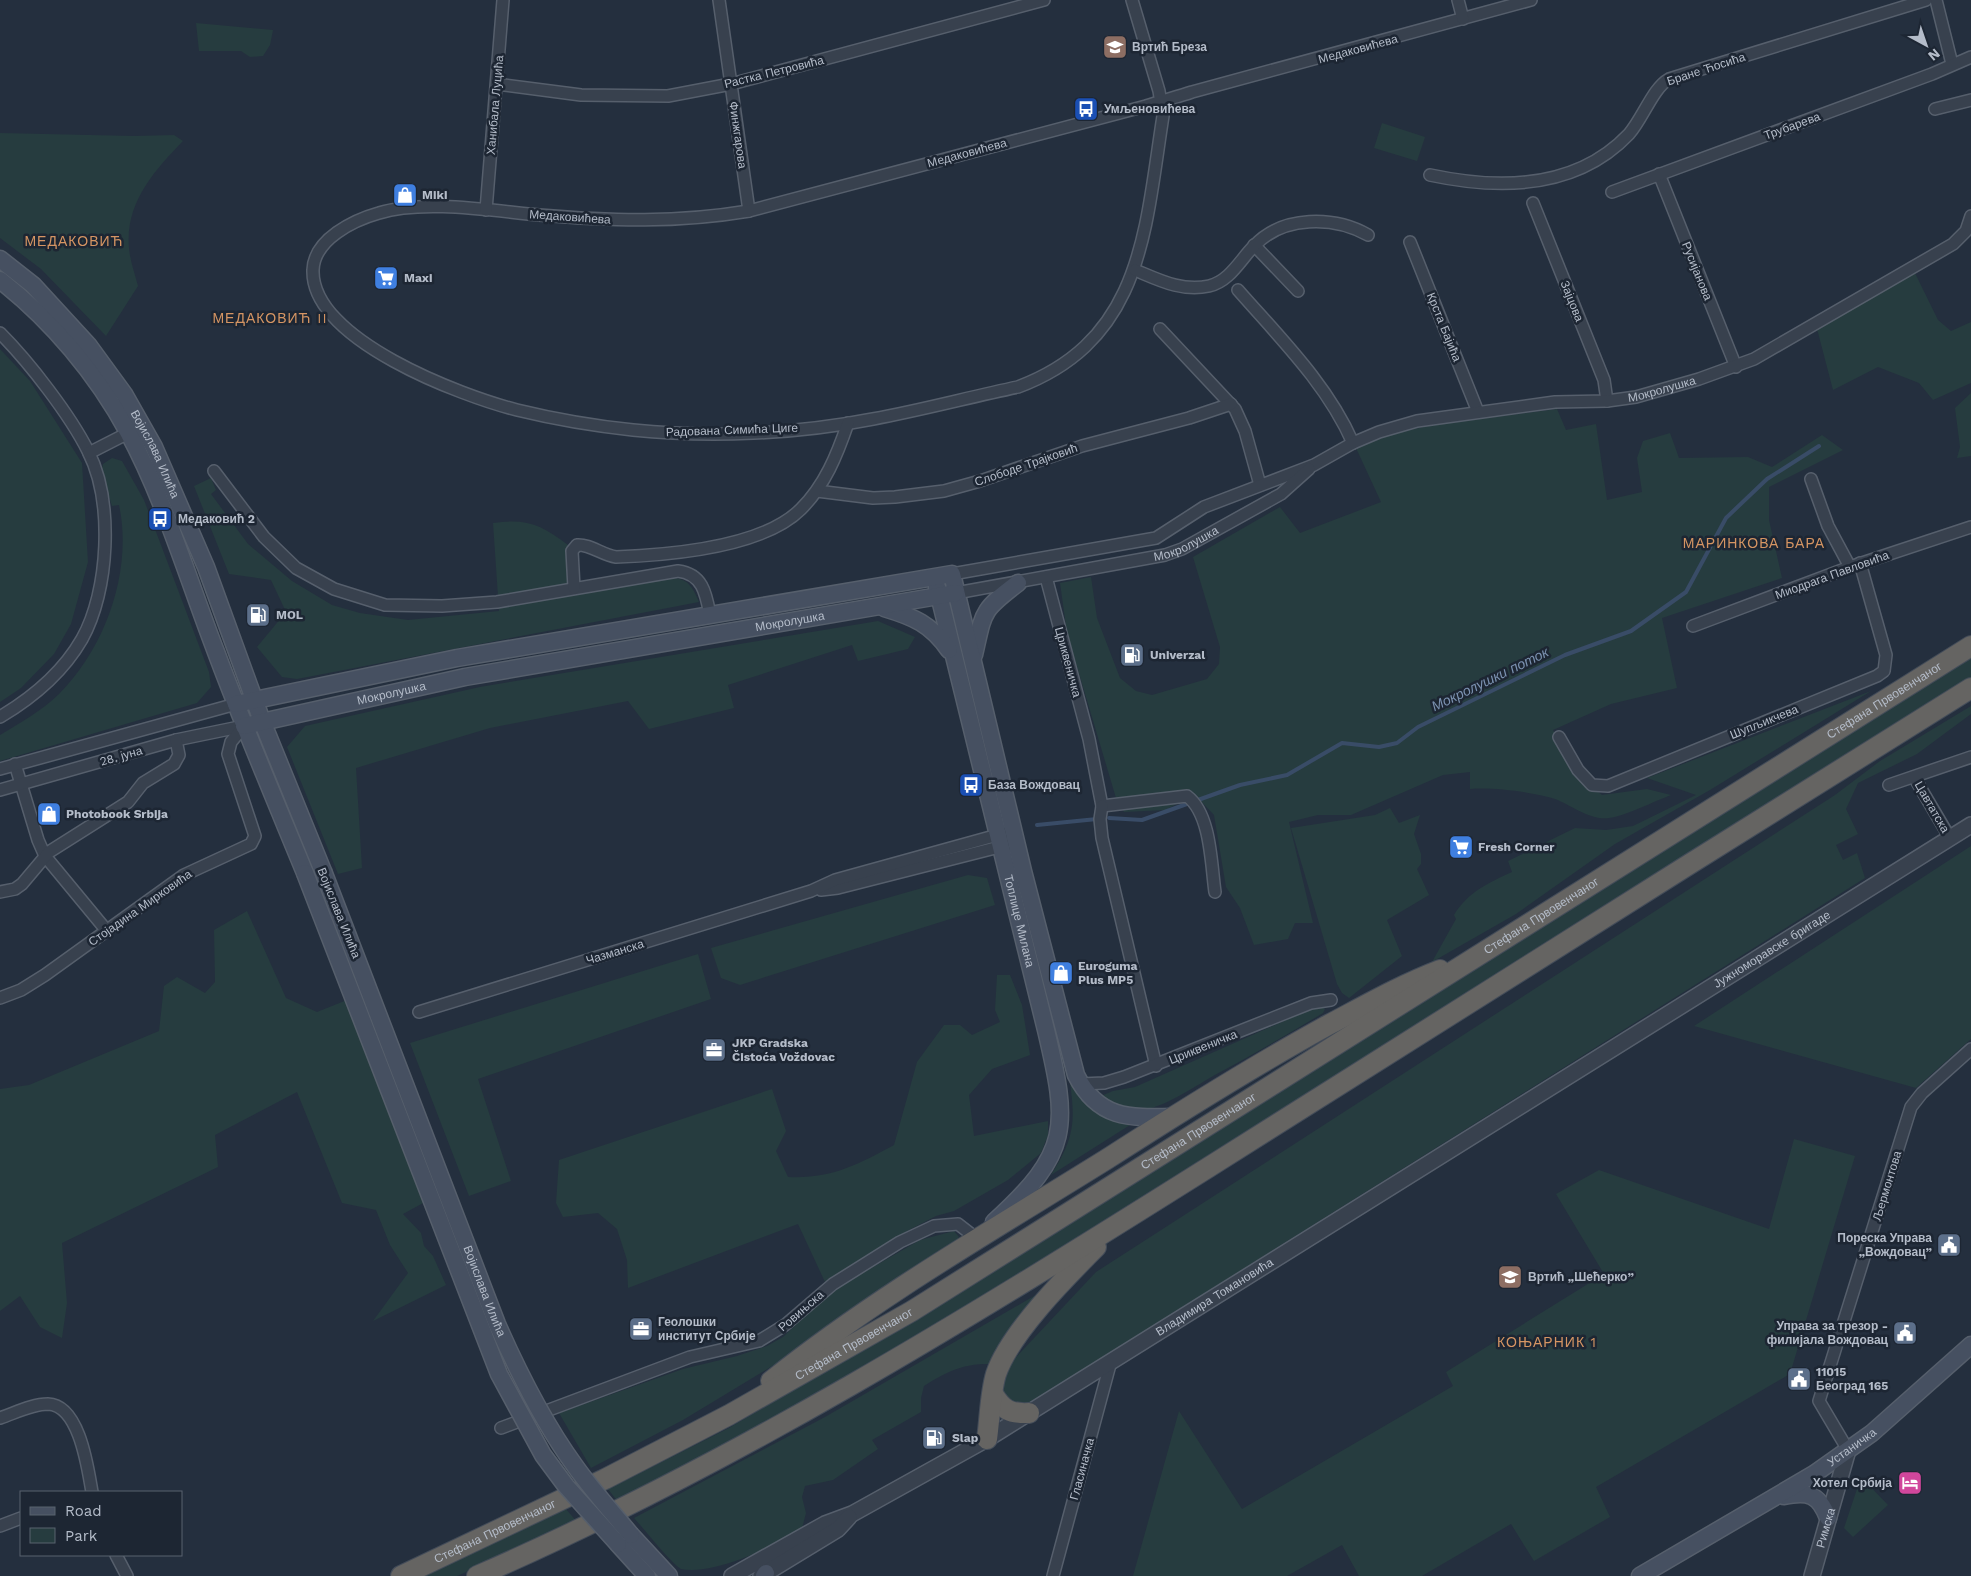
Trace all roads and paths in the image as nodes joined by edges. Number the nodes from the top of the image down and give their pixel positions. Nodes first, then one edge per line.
1 (504, 0) edge
2 (719, 0) edge
3 (1044, 0) edge
4 (1132, 0) edge
5 (1458, 0) edge
6 (1531, 0) edge
7 (1926, 0) edge
8 (1936, 0) edge
9 (1463, 19) junction
10 (1971, 57) edge
11 (1952, 64) junction
12 (497, 84) junction
13 (731, 84) junction
14 (1971, 100) edge
15 (1161, 101) junction
16 (1935, 109) dead end
17 (1659, 174) junction
18 (1430, 175) dead end
19 (1612, 192) dead end
20 (1533, 203) dead end
21 (390, 210) joint
22 (486, 210) junction
23 (749, 211) junction
24 (1971, 216) edge
25 (1368, 235) dead end
26 (1410, 242) dead end
27 (1254, 245) junction
28 (0, 259) edge
29 (1135, 270) junction
30 (0, 280) edge
31 (1238, 290) dead end
32 (1298, 291) dead end
33 (1160, 329) dead end
34 (0, 333) edge
35 (1736, 367) junction
36 (1607, 400) junction
37 (1231, 404) junction
38 (1478, 412) junction
39 (848, 423) junction
40 (135, 429) junction
41 (1353, 443) junction
42 (89, 453) junction
43 (1314, 465) junction
44 (214, 472) dead end
45 (1811, 479) dead end
46 (1260, 484) junction
47 (817, 491) junction
48 (1971, 528) edge
49 (1855, 565) junction
50 (952, 574) junction
51 (1046, 577) junction
52 (934, 578) junction
53 (1018, 582) junction
54 (574, 588) junction
55 (956, 593) junction
56 (939, 597) junction
57 (882, 607) junction
58 (710, 615) junction
59 (1693, 626) dead end
60 (1971, 646) edge
61 (953, 655) junction
62 (973, 660) junction
63 (1971, 688) edge
64 (256, 700) junction
65 (236, 704) junction
66 (0, 717) edge
67 (262, 722) junction
68 (244, 726) junction
69 (1559, 737) dead end
70 (176, 740) junction
71 (1971, 757) edge
72 (15, 764) junction
73 (0, 769) edge
74 (1914, 777) junction
75 (20, 783) junction
76 (1888, 785) dead end
77 (0, 790) edge
78 (1102, 806) junction
79 (1971, 825) edge
80 (1016, 836) junction
81 (1950, 838) junction
82 (999, 841) junction
83 (45, 856) junction
84 (0, 892) edge
85 (1215, 892) dead end
86 (107, 931) junction
87 (1475, 958) junction
88 (0, 998) edge
89 (1331, 1000) dead end
90 (419, 1012) dead end
91 (1063, 1025) junction
92 (1046, 1030) junction
93 (1971, 1049) edge
94 (1156, 1066) junction
95 (1573, 1074) joint
96 (1081, 1084) junction
97 (1173, 1117) junction
98 (1115, 1226) junction
99 (976, 1238) junction
100 (1971, 1345) edge
101 (1111, 1361) junction
102 (992, 1394) junction
103 (1029, 1413) junction
104 (728, 1415) junction
105 (0, 1418) edge
106 (501, 1428) dead end
107 (987, 1439) junction
108 (1848, 1450) junction
109 (92, 1491) edge
110 (1774, 1498) junction
111 (852, 1514) junction
112 (20, 1518) edge
113 (1828, 1518) junction
114 (0, 1526) edge
115 (117, 1556) edge
116 (629, 1557) junction
117 (764, 1575) edge
118 (127, 1576) edge
119 (401, 1576) edge
120 (477, 1576) edge
121 (635, 1576) edge
122 (647, 1576) edge
123 (669, 1576) edge
124 (732, 1576) edge
125 (1053, 1576) edge
126 (1640, 1576) edge
127 (1812, 1576) edge

1 - 12 street, Ханибала Луцића
2 - 13 street, Финжгарова
3 - 13 street, Растка Петровића
4 - 15 street, Радована Симића Циге
5 - 9 street
6 - 9 street, Медаковићева
7 - 18 street, Бране Ћосића
8 - 11 street
9 - 15 street, Медаковићева
10 - 11 street, Трубарева
11 - 17 street, Трубарева
12 - 13 street, Растка Петровића
12 - 22 street, Ханибала Луцића
13 - 23 street, Финжгарова
14 - 16 street
15 - 23 street, Медаковићева
15 - 29 street, Радована Симића Циге
17 - 19 street, Трубарева
17 - 35 street, Русијанова
20 - 36 street, Зајцова
21 - 22 street, Медаковићева
21 - 39 street, Радована Симића Циге
22 - 23 street, Медаковићева
24 - 35 street, Мокролушка
25 - 27 street
26 - 38 street, Крста Бајића
27 - 29 street
27 - 32 street
28 - 40 main road, Војислава Илића
29 - 39 street, Радована Симића Циге
30 - 40 main road, Војислава Илића
31 - 41 street
33 - 37 street
34 - 42 street
35 - 36 street, Мокролушка
36 - 38 street, Мокролушка
37 - 46 street
37 - 47 street, Слободе Трајковић
38 - 41 street, Мокролушка
39 - 47 street
40 - 42 street
40 - 64 main road, Војислава Илића
40 - 65 main road, Војислава Илића
41 - 43 street, Мокролушка
42 - 66 street
43 - 46 street, Мокролушка
43 - 51 street, Мокролушка
44 - 54 street
45 - 49 street
46 - 50 street, Мокролушка
47 - 54 street
48 - 49 street, Миодрага Павловића
49 - 59 street, Миодрага Павловића
49 - 69 street, Шупљикчева
50 - 52 main road, Мокролушка
50 - 55 main road, Топлице Милана
51 - 53 street, Мокролушка
51 - 78 street, Цриквеничка
52 - 56 main road, Топлице Милана
52 - 58 main road, Мокролушка
53 - 55 street, Мокролушка
53 - 62 main road
54 - 58 street
55 - 56 main road, Мокролушка
55 - 62 main road, Топлице Милана
56 - 57 main road, Мокролушка
56 - 61 main road, Топлице Милана
57 - 61 main road
57 - 67 main road, Мокролушка
58 - 64 main road, Мокролушка
60 - 87 highway, Стефана Првовенчаног
61 - 82 main road, Топлице Милана
62 - 80 main road, Топлице Милана
63 - 98 highway
64 - 65 main road, Мокролушка
64 - 67 main road, Војислава Илића
65 - 68 main road, Војислава Илића
65 - 72 street, 28. јуна
67 - 68 main road, Мокролушка
67 - 123 main road, Војислава Илића, bridge
68 - 70 street, 28. јуна
68 - 86 street, Стојадина Мирковића
68 - 116 main road, Војислава Илића, bridge
70 - 75 street, 28. јуна
70 - 83 street
71 - 74 street
72 - 73 street, 28. јуна
72 - 75 street
74 - 76 street
74 - 81 street, Цавтатска
75 - 77 street, 28. јуна
75 - 83 street
78 - 85 street
78 - 94 street, Цриквеничка
79 - 81 street, Јужноморавске бригаде
80 - 82 street, Чазманска
80 - 91 main road, Топлице Милана
81 - 95 street, Јужноморавске бригаде
82 - 90 street, Чазманска
82 - 92 main road, Топлице Милана
83 - 84 street
83 - 86 street
86 - 88 street, Стојадина Мирковића
87 - 97 highway
87 - 104 highway, Стефана Првовенчаног
89 - 94 street, Цриквеничка
91 - 92 main road
91 - 96 main road, Топлице Милана
92 - 99 main road, Топлице Милана
93 - 108 street, Љермонтова
94 - 96 street
95 - 101 street, Владимира Томановића
96 - 97 main road, Топлице Милана
97 - 99 highway
98 - 102 highway
98 - 120 highway
99 - 104 highway
99 - 106 street, Ровињска
100 - 108 main road, Устаничка
101 - 103 street, Владимира Томановића
101 - 125 street, Гласиначка
102 - 103 highway
102 - 107 highway
103 - 107 street, Владимира Томановића
104 - 119 highway, Стефана Првовенчаног
105 - 109 street
107 - 111 street, Владимира Томановића
108 - 110 main road, Устаничка
108 - 113 street, Римска
110 - 113 main road
110 - 126 main road, Устаничка
111 - 117 street, Владимира Томановића
111 - 124 street, Владимира Томановића
112 - 114 street
113 - 127 street, Римска
115 - 118 street
116 - 121 main road
116 - 122 main road, Војислава Илића

